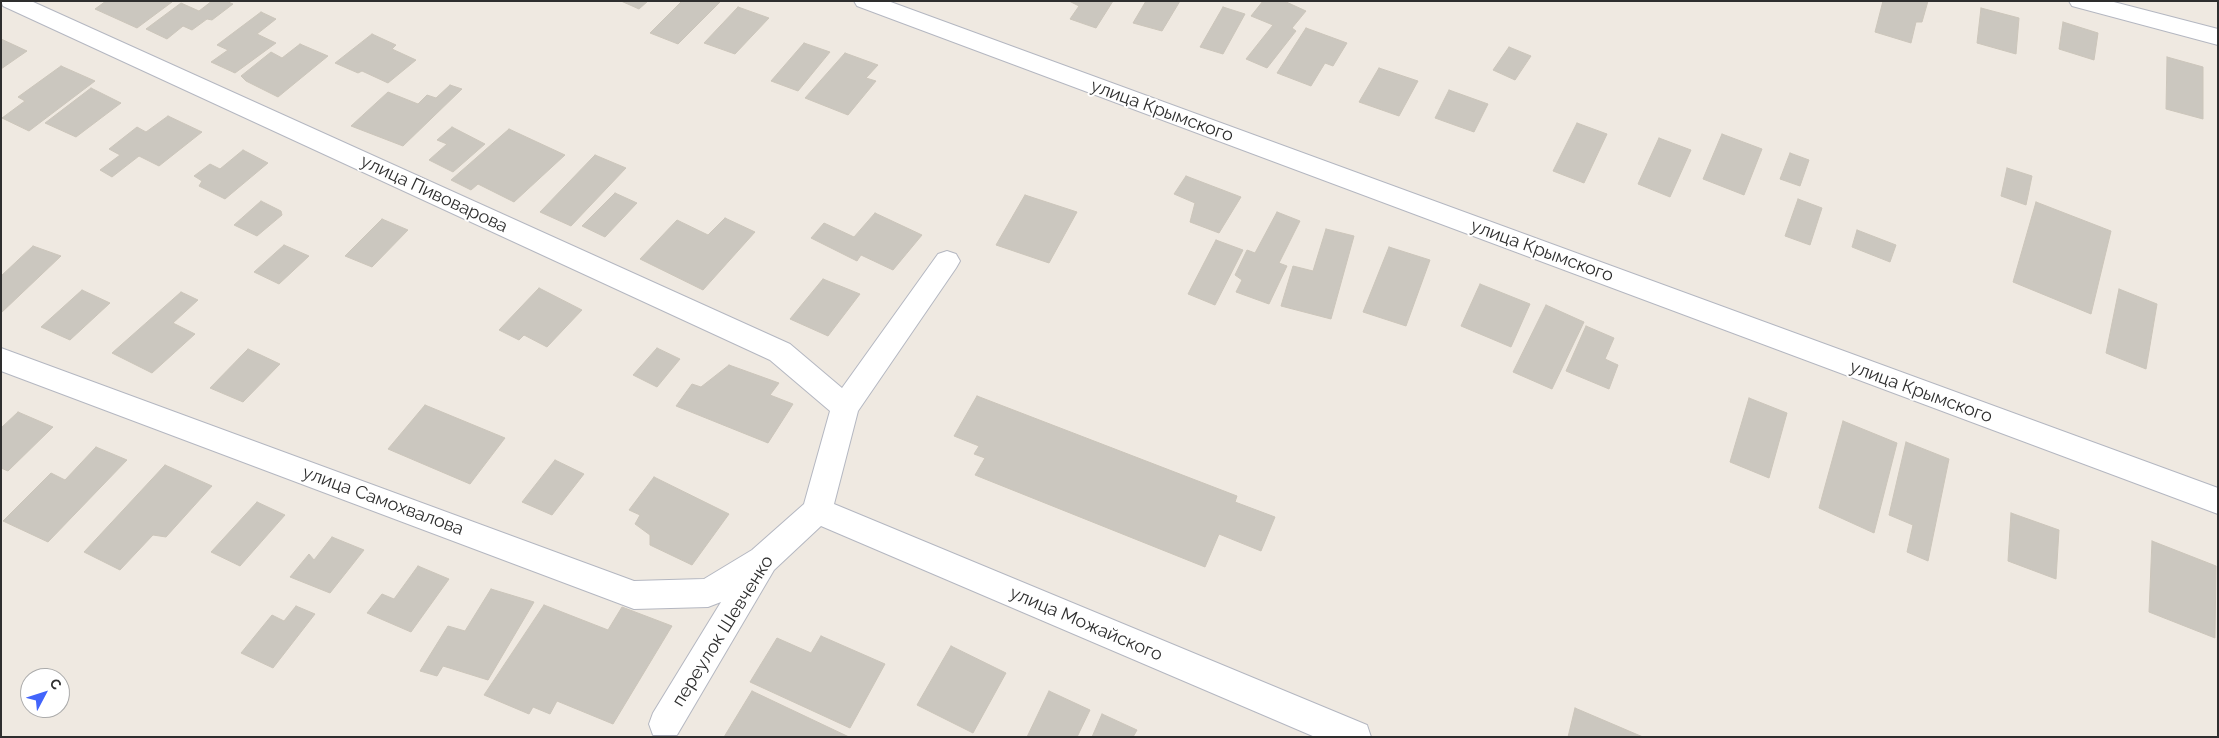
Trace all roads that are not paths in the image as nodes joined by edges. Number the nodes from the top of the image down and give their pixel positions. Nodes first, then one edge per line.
1 (11, 1) edge
2 (865, 1) edge
3 (2080, 1) edge
4 (2218, 37) edge
5 (947, 261) dead end
6 (1, 359) edge
7 (844, 407) junction
8 (2218, 501) edge
9 (817, 511) junction
10 (763, 560) junction
11 (665, 724) dead end
12 (1354, 737) edge

1 - 7 street, улица Пивоварова
2 - 8 street, улица Крымского
3 - 4 street
5 - 7 street
6 - 10 street, улица Самохвалова
7 - 9 street
9 - 10 street, переулок Шевченко
9 - 12 street, улица Можайского
10 - 11 street, переулок Шевченко

